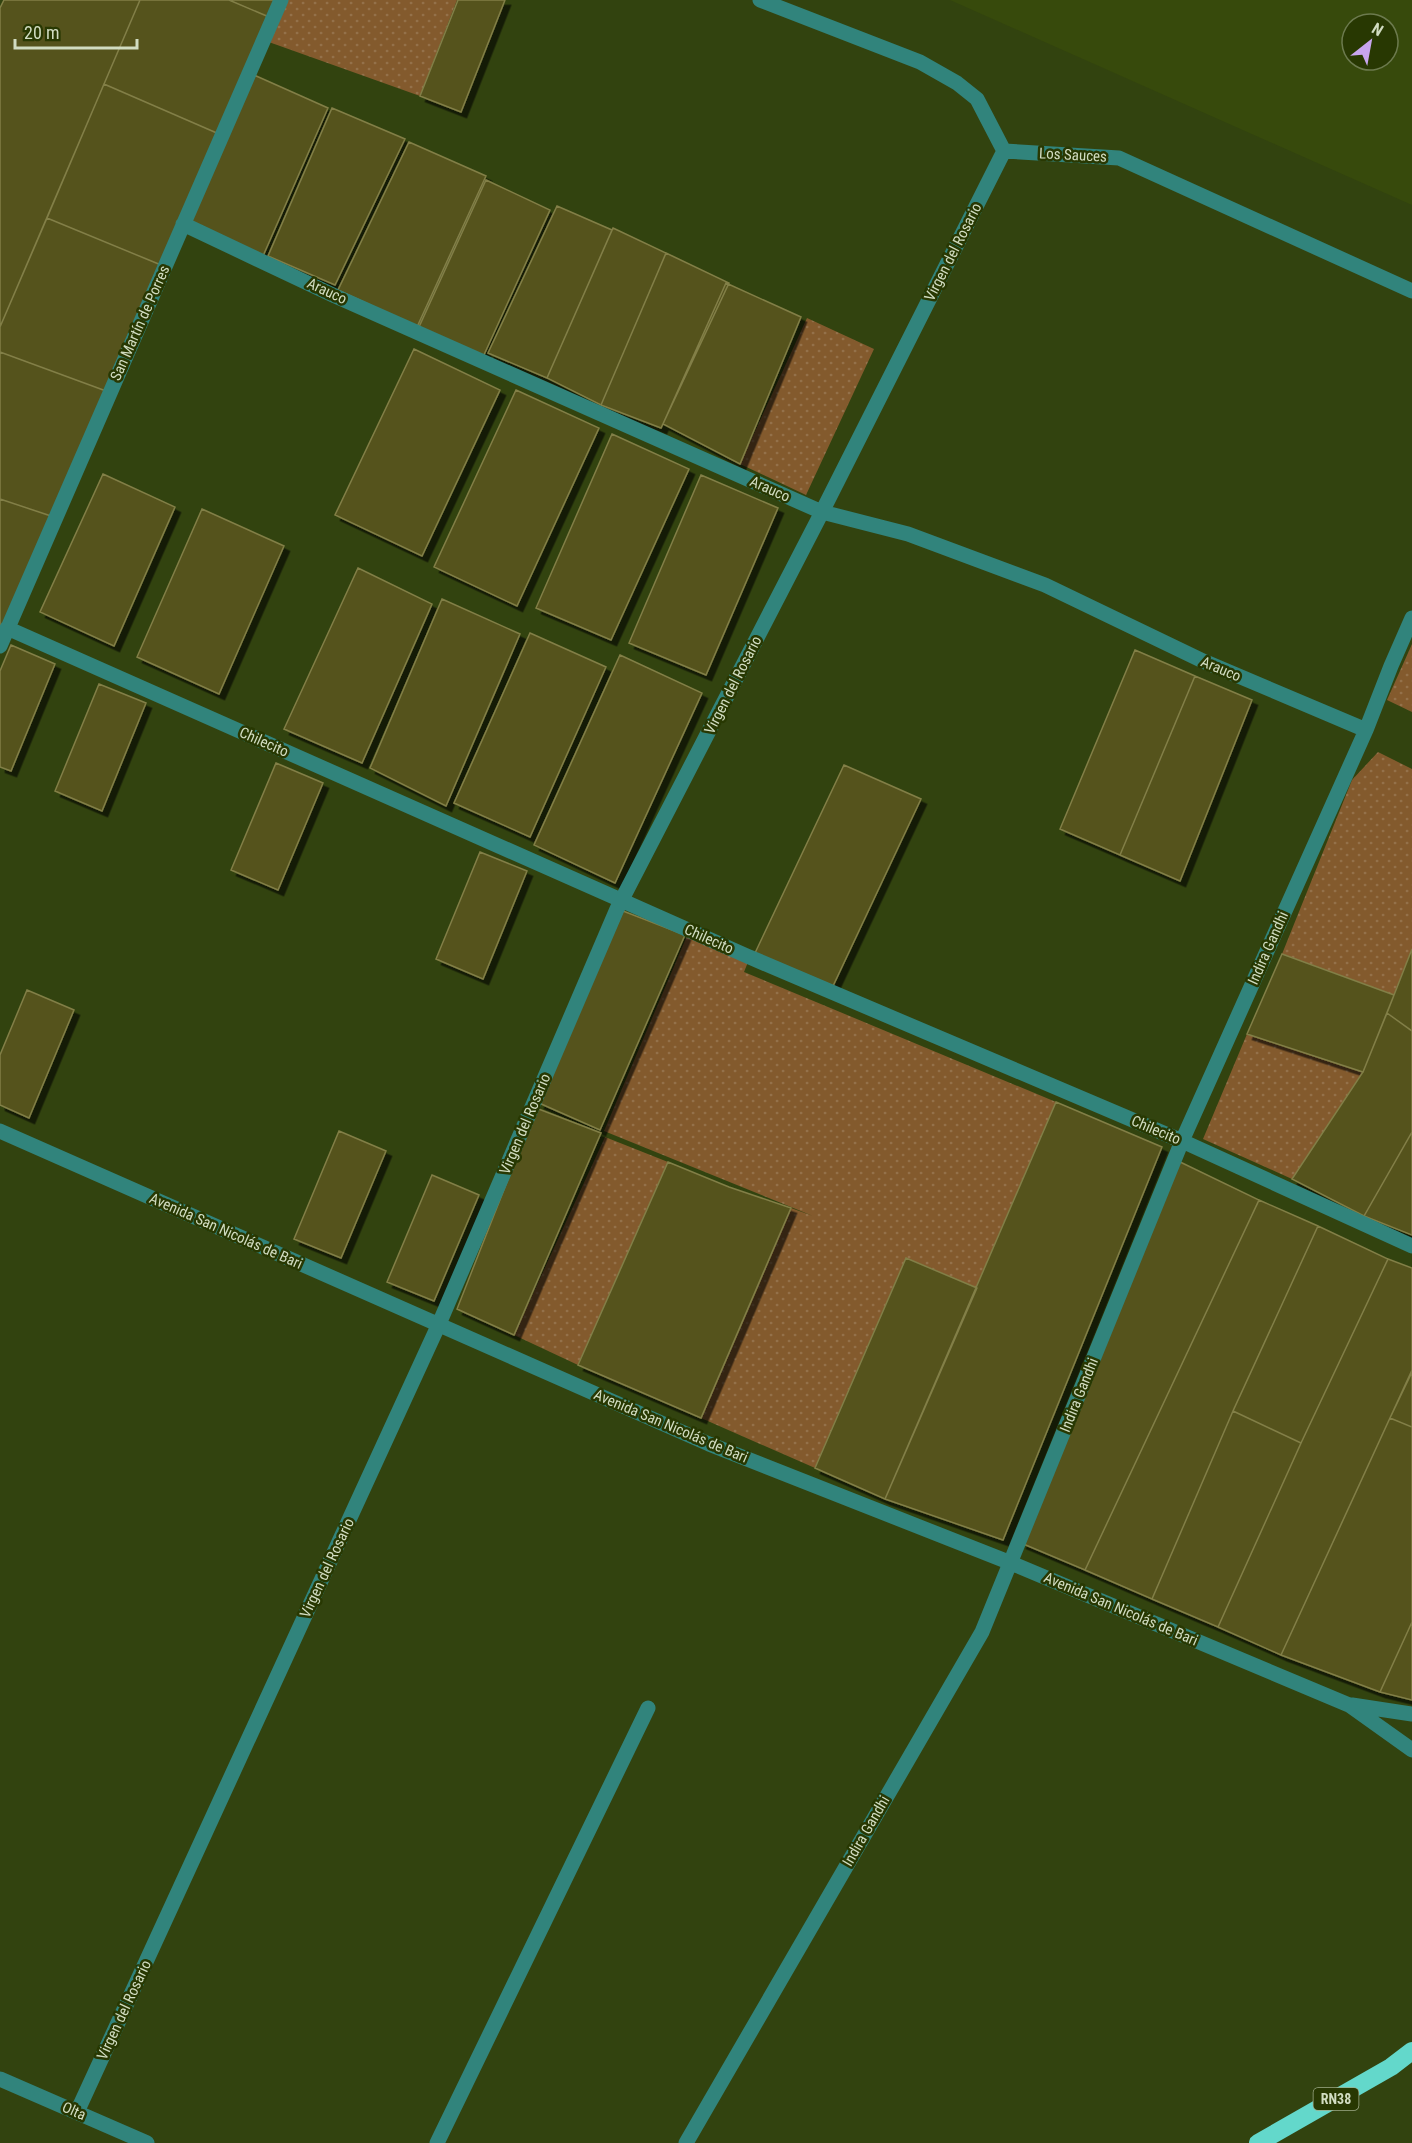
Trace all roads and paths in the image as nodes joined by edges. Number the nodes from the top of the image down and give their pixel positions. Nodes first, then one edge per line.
1 (281, 0) edge
2 (760, 0) edge
3 (1004, 151) junction
4 (183, 224) junction
5 (1412, 291) edge
6 (822, 512) junction
7 (1412, 618) edge
8 (7, 628) junction
9 (0, 646) edge
10 (1366, 730) junction
11 (622, 901) junction
12 (0, 1131) edge
13 (1182, 1141) junction
14 (1412, 1246) edge
15 (439, 1324) junction
16 (1011, 1563) junction
17 (1349, 1705) junction
18 (648, 1708) dead end
19 (1412, 1714) edge
20 (1412, 1750) edge
21 (1412, 2051) edge
22 (0, 2079) edge
23 (77, 2112) junction
24 (147, 2143) edge
25 (437, 2143) edge
26 (686, 2143) edge
27 (1258, 2143) edge

1 - 4 street, San Martín de Porres
2 - 3 street
3 - 5 street, Los Sauces
3 - 6 street, Virgen del Rosario
4 - 6 street, Arauco
4 - 8 street, San Martín de Porres
6 - 10 street, Arauco
6 - 11 street, Virgen del Rosario
7 - 10 street, Indira Gandhi
8 - 9 street, San Martín de Porres
8 - 11 street, Chilecito
10 - 13 street, Indira Gandhi
11 - 13 street, Chilecito
11 - 15 street, Virgen del Rosario
12 - 15 street, Avenida San Nicolás de Bari
13 - 14 street, Chilecito
13 - 16 street, Indira Gandhi
15 - 16 street, Avenida San Nicolás de Bari
15 - 23 street, Virgen del Rosario
16 - 17 street, Avenida San Nicolás de Bari
16 - 26 street, Indira Gandhi
17 - 19 street, Avenida San Nicolás de Bari
17 - 20 street, Avenida San Nicolás de Bari
18 - 25 street
21 - 27 highway, RN38
22 - 23 street, Olta
23 - 24 street, Olta

